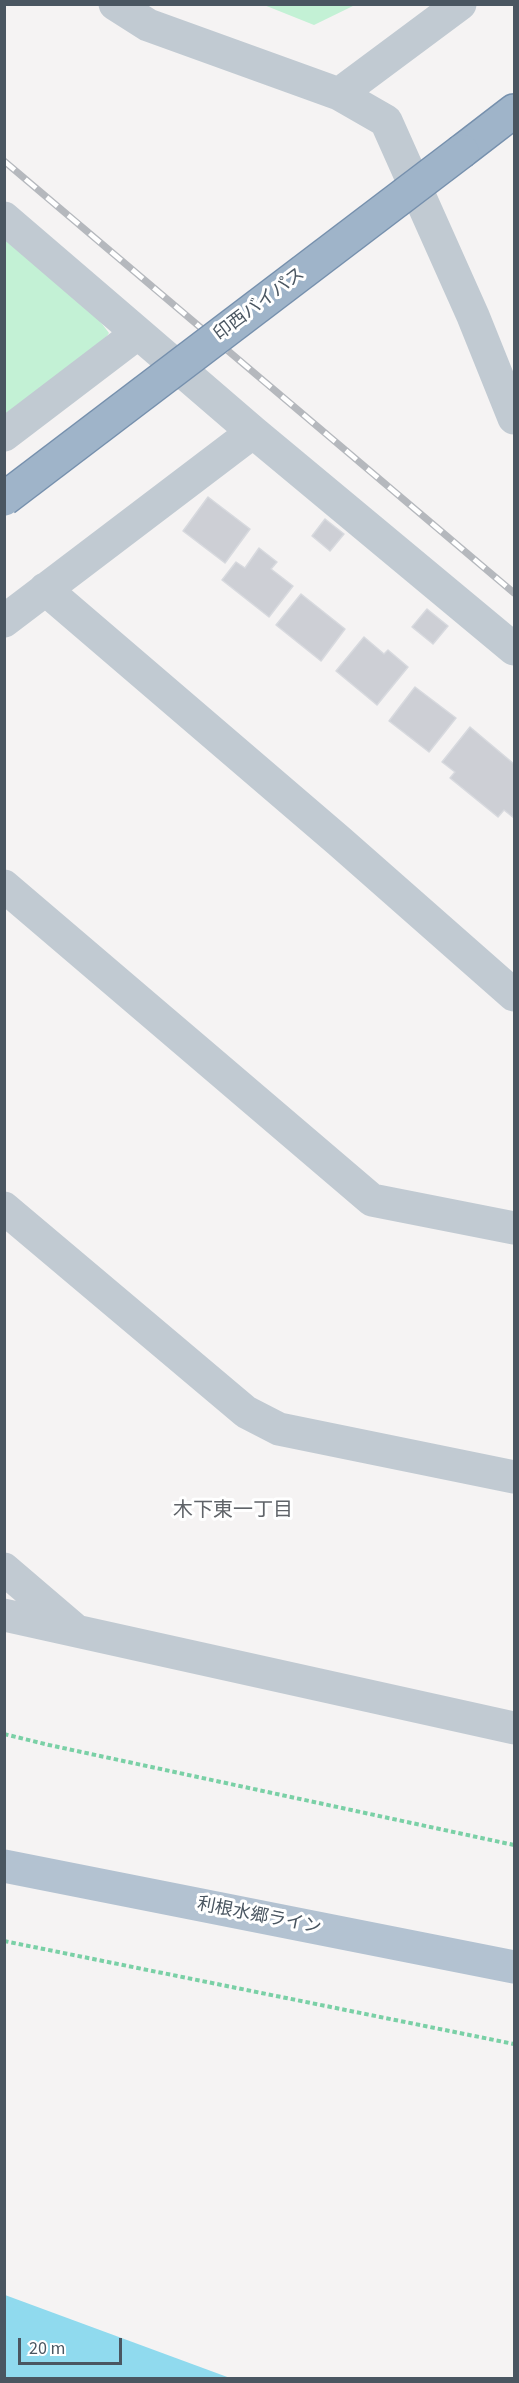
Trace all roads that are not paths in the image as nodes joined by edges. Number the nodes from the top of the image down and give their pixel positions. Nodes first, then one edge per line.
1 (115, 4) edge
2 (460, 4) edge
3 (339, 94) junction
4 (514, 111) edge
5 (4, 218) edge
6 (138, 333) junction
7 (514, 418) edge
8 (253, 432) junction
9 (4, 435) edge
10 (4, 499) edge
11 (45, 589) junction
12 (4, 621) edge
13 (514, 649) edge
14 (4, 886) edge
15 (514, 995) edge
16 (4, 1208) edge
17 (514, 1228) edge
18 (514, 1477) edge
19 (4, 1569) edge
20 (4, 1615) edge
21 (76, 1631) junction
22 (514, 1728) edge
23 (4, 1866) edge
24 (514, 1967) edge

1 - 3 street
2 - 3 street
3 - 7 street
4 - 10 highway, 印西バイパス, bridge
5 - 6 street
6 - 8 street
6 - 9 street
8 - 11 street
8 - 13 street
11 - 12 street
11 - 15 street
14 - 17 street
16 - 18 street
19 - 21 street
20 - 21 street
21 - 22 street
23 - 24 main road, 利根水郷ライン

